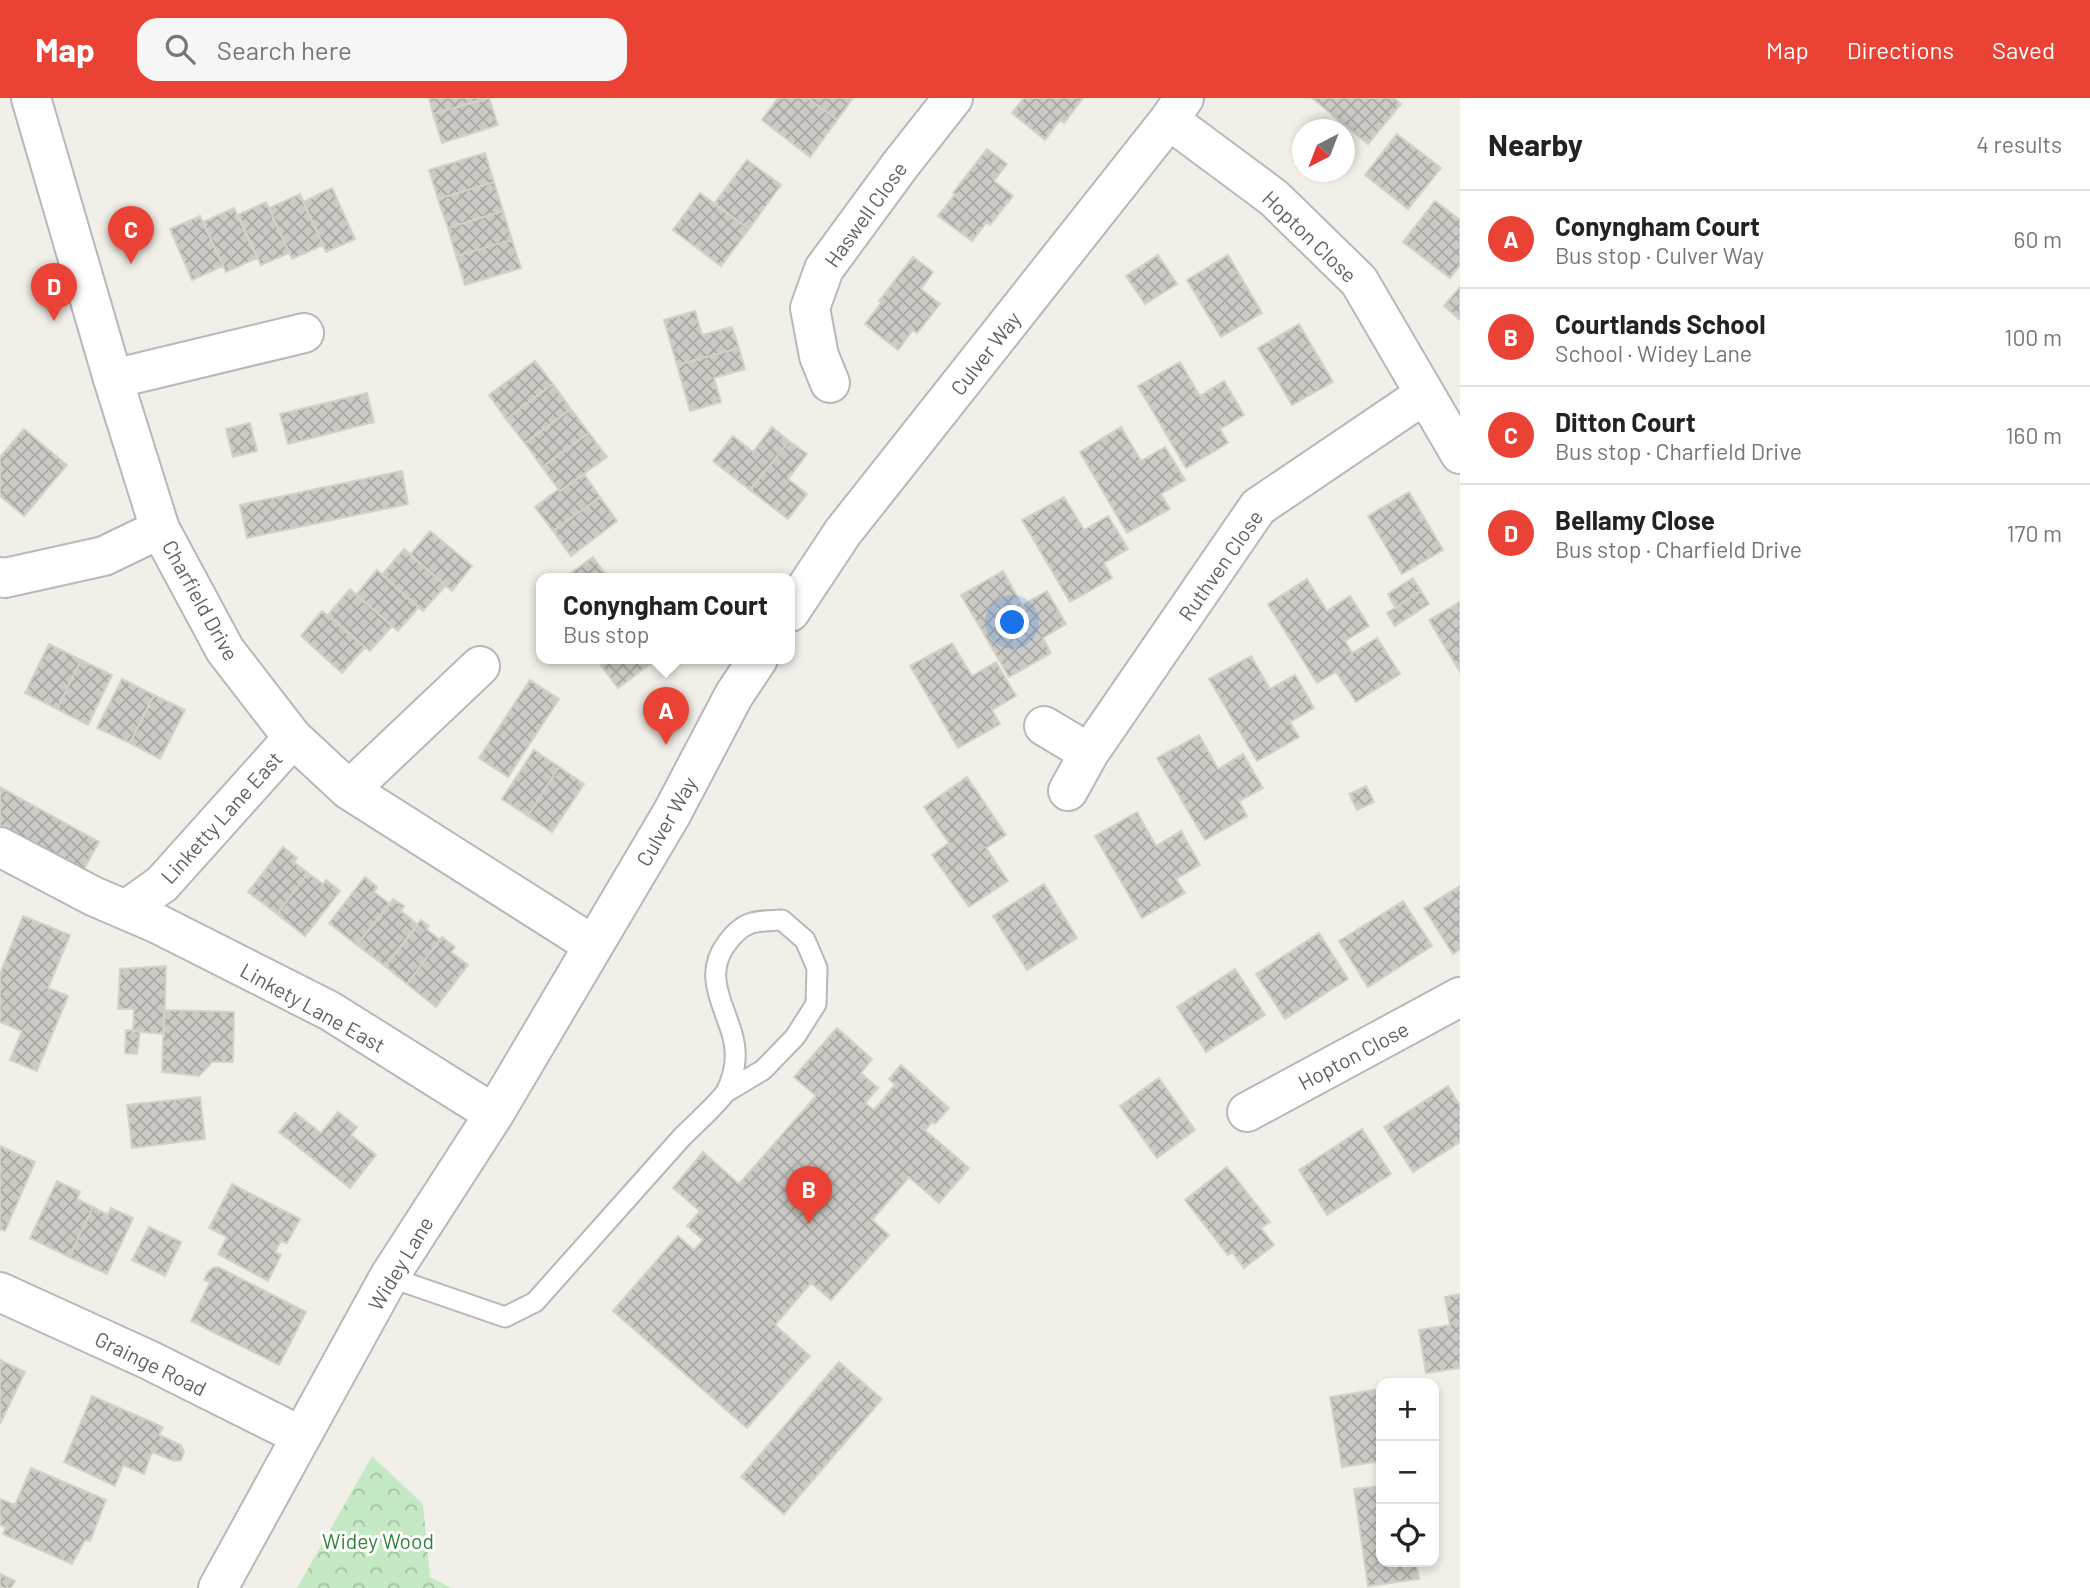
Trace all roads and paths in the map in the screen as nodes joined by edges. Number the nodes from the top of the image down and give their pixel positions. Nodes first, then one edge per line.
1 (31, 98) edge
2 (953, 98) edge
3 (1176, 109) edge
4 (304, 333) dead end
5 (113, 379) junction
6 (830, 383) dead end
7 (1426, 394) junction
8 (1460, 454) edge
9 (160, 529) junction
10 (0, 577) edge
11 (795, 604) edge
12 (755, 664) edge
13 (480, 666) dead end
14 (1044, 726) dead end
15 (293, 738) junction
16 (1089, 753) junction
17 (349, 790) junction
18 (1068, 791) dead end
19 (0, 847) edge
20 (127, 909) junction
21 (593, 946) junction
22 (1460, 997) edge
23 (726, 1092) junction
24 (1247, 1112) dead end
25 (494, 1115) junction
26 (388, 1277) junction
27 (0, 1292) edge
28 (301, 1436) junction
29 (218, 1588) edge

1 - 5 street, Charfield Drive
2 - 6 street, Haswell Close
3 - 7 street, Hopton Close
3 - 11 street, Culver Way
4 - 5 street
5 - 9 street, Charfield Drive
7 - 8 street, Hopton Close
7 - 16 street, Ruthven Close
9 - 10 street
9 - 15 street, Charfield Drive
12 - 21 street, Culver Way
13 - 17 street
14 - 16 street
15 - 17 street, Charfield Drive
15 - 20 street, Linketty Lane East
16 - 18 street, Ruthven Close
17 - 21 street, Charfield Drive
19 - 20 street
20 - 25 street, Linkety Lane East
21 - 25 street, Widey Lane
22 - 24 street, Hopton Close
23 - 23 lane
23 - 26 lane
25 - 26 street, Widey Lane
26 - 28 street, Widey Lane
27 - 28 street, Grainge Road
28 - 29 street, Widey Lane

